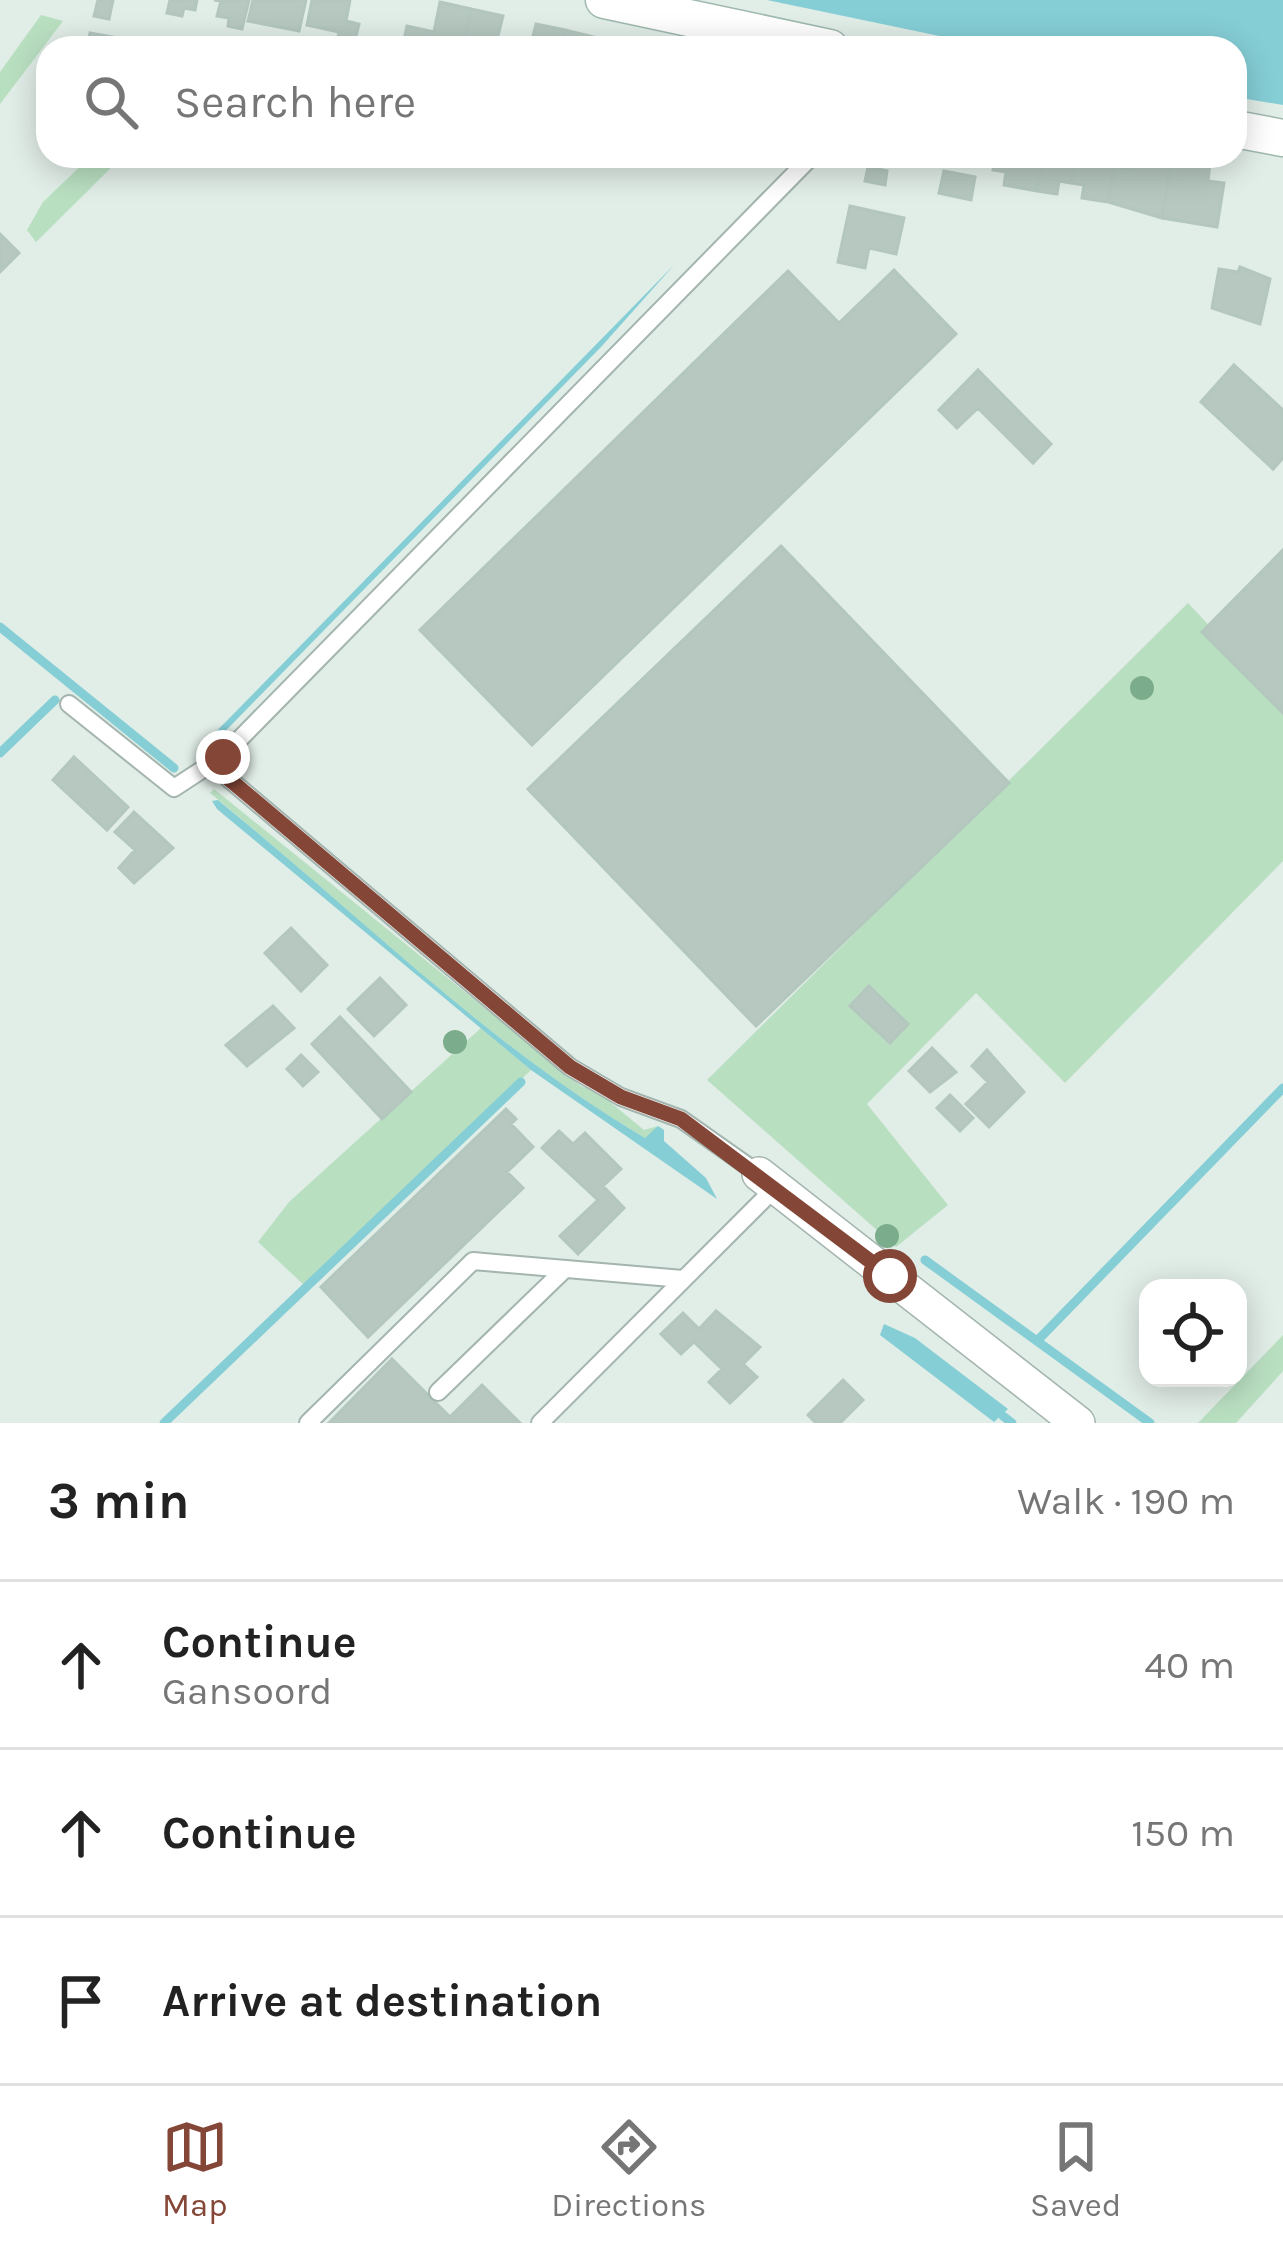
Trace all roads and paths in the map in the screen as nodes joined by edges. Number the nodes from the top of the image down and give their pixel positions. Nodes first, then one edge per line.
1 (604, 0) edge
2 (774, 36) edge
3 (1247, 131) edge
4 (1283, 137) edge
5 (800, 168) edge
6 (69, 704) dead end
7 (223, 757) junction
8 (768, 1180) junction
9 (565, 1269) junction
10 (683, 1279) junction
11 (438, 1392) dead end
12 (308, 1423) edge
13 (540, 1423) edge
14 (1078, 1423) edge

1 - 2 street
3 - 4 street
5 - 7 lane
6 - 7 lane
7 - 8 lane
8 - 10 lane
8 - 14 street
9 - 10 lane
9 - 11 lane
9 - 12 lane
10 - 13 lane

